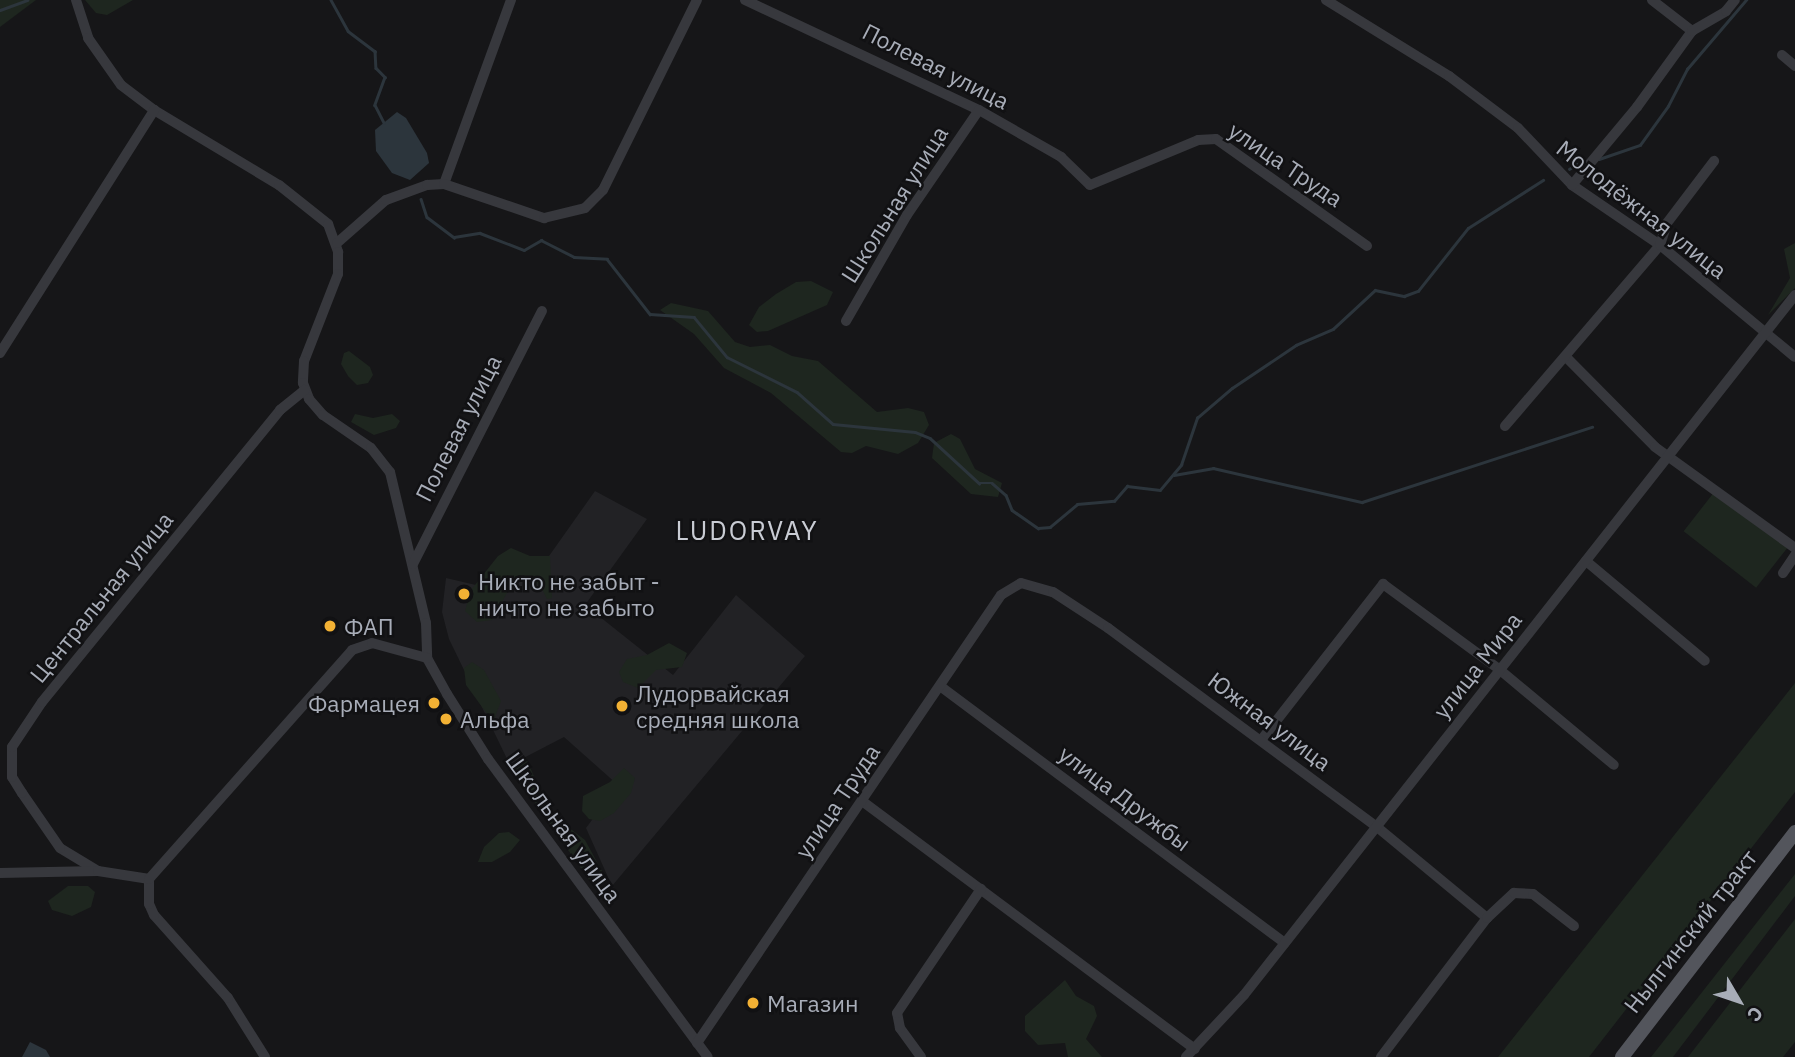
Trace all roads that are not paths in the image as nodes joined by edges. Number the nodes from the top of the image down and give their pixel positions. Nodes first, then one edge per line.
1 (76, 0) edge
2 (511, 0) edge
3 (697, 0) edge
4 (745, 0) edge
5 (1326, 0) edge
6 (1652, 0) edge
7 (1735, 0) edge
8 (1692, 30) junction
9 (1782, 55) dead end
10 (1795, 66) edge
11 (154, 110) junction
12 (979, 110) junction
13 (1714, 161) dead end
14 (444, 184) junction
15 (1099, 184) joint
16 (1572, 185) junction
17 (337, 243) junction
18 (1660, 245) junction
19 (1367, 247) dead end
20 (1795, 295) edge
21 (542, 311) dead end
22 (846, 321) dead end
23 (1764, 335) junction
24 (0, 353) edge
25 (1795, 357) edge
26 (1567, 358) junction
27 (305, 390) junction
28 (1505, 426) dead end
29 (1671, 457) junction
30 (1795, 548) edge
31 (1795, 555) edge
32 (1586, 561) junction
33 (413, 564) junction
34 (1783, 573) dead end
35 (1015, 585) joint
36 (427, 658) junction
37 (1705, 661) dead end
38 (1500, 670) junction
39 (940, 686) junction
40 (1262, 739) junction
41 (1614, 765) dead end
42 (862, 801) junction
43 (1377, 827) junction
44 (1795, 832) edge
45 (98, 871) junction
46 (0, 873) edge
47 (149, 878) junction
48 (981, 889) junction
49 (1487, 918) junction
50 (1574, 926) dead end
51 (1285, 943) junction
52 (697, 1043) junction
53 (1190, 1053) edge
54 (265, 1057) edge
55 (708, 1057) edge
56 (921, 1057) edge
57 (1381, 1057) edge
58 (1622, 1057) edge

1 - 11 street
2 - 14 street
3 - 14 street
4 - 12 street, Полевая улица
5 - 16 street, Молодёжная улица
6 - 8 street
7 - 8 street
8 - 16 street
9 - 10 street
11 - 17 street
11 - 24 street
12 - 15 street, Полевая улица
12 - 22 street, Школьная улица
13 - 18 street
14 - 17 street
15 - 19 street, улица Труда
16 - 18 street, Молодёжная улица
17 - 27 street
18 - 23 street, Молодёжная улица
18 - 26 street
20 - 23 street, улица Мира
21 - 33 street, Полевая улица
23 - 25 street, Молодёжная улица
23 - 29 street, улица Мира
26 - 28 street
26 - 29 street
27 - 33 street
27 - 45 street, Центральная улица
29 - 30 street
29 - 32 street, улица Мира
31 - 34 street
32 - 37 street
32 - 38 street, улица Мира
33 - 36 street, Школьная улица
35 - 39 street, улица Труда
35 - 40 street, Южная улица
36 - 47 street
36 - 52 street, Школьная улица
38 - 40 street
38 - 41 street
38 - 43 street, улица Мира
39 - 42 street, улица Труда
39 - 51 street, улица Дружбы
40 - 43 street, Южная улица
42 - 48 street
42 - 52 street, улица Труда
43 - 49 street, Южная улица
43 - 51 street, улица Мира
44 - 58 main road, Нылгинский тракт
45 - 46 street
45 - 47 street
47 - 54 street
48 - 53 street
48 - 56 street
49 - 50 street
49 - 57 street
51 - 53 street, улица Мира
52 - 55 street, Школьная улица

